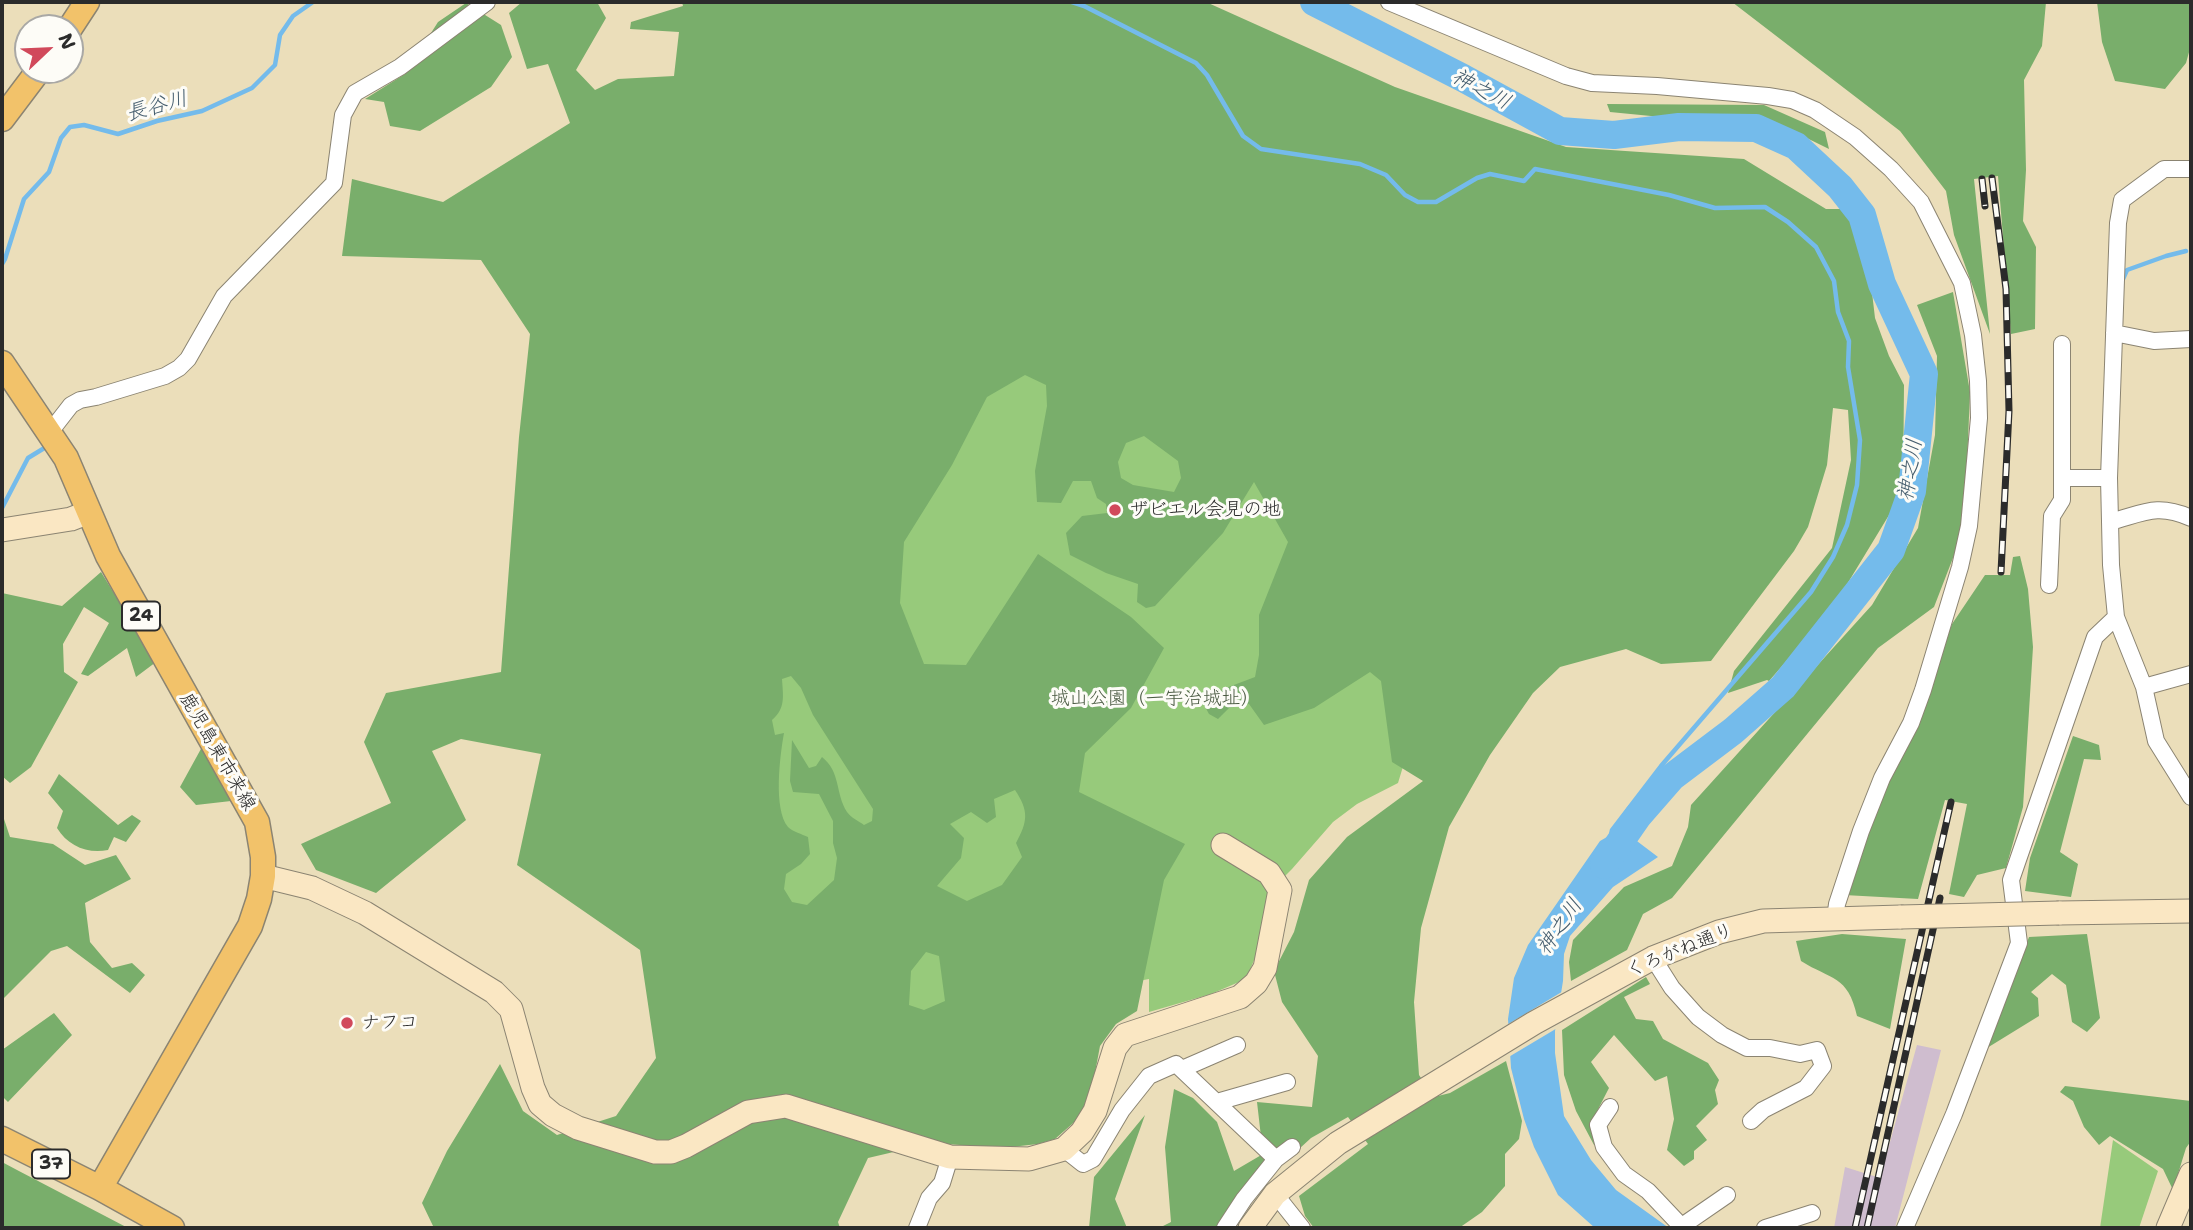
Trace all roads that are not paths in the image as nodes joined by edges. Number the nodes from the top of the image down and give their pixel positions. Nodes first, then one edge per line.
1 (487, 2) edge
2 (1390, 2) edge
3 (28, 84) edge
4 (2, 119) edge
5 (2191, 169) edge
6 (2115, 333) junction
7 (2191, 339) edge
8 (2062, 344) dead end
9 (2, 363) edge
10 (50, 432) junction
11 (2062, 478) junction
12 (2109, 478) junction
13 (89, 512) junction
14 (2191, 518) edge
15 (2110, 522) junction
16 (2, 530) edge
17 (2049, 585) dead end
18 (2116, 617) junction
19 (2191, 674) edge
20 (2144, 687) junction
21 (2191, 797) edge
22 (1223, 845) dead end
23 (263, 876) junction
24 (2191, 911) edge
25 (1835, 919) junction
26 (1644, 962) junction
27 (1237, 1045) dead end
28 (1182, 1069) junction
29 (1287, 1082) dead end
30 (1217, 1102) junction
31 (1610, 1107) dead end
32 (1751, 1121) dead end
33 (2, 1139) edge
34 (1292, 1147) dead end
35 (1064, 1149) junction
36 (950, 1157) junction
37 (1276, 1159) junction
38 (2191, 1174) edge
39 (100, 1188) junction
40 (1275, 1194) junction
41 (1727, 1195) dead end
42 (1812, 1213) dead end
43 (1682, 1227) edge
44 (172, 1228) edge
45 (917, 1228) edge
46 (1225, 1228) edge
47 (1250, 1228) edge
48 (1302, 1228) edge
49 (1765, 1228) edge
50 (1905, 1228) edge
51 (2168, 1228) edge

1 - 10 street
2 - 25 street
3 - 4 main road
5 - 6 street
6 - 7 street
6 - 12 street
8 - 11 street
9 - 10 main road, 鹿児島東市来線 / 24
10 - 13 main road, 鹿児島東市来線 / 24
11 - 12 street
11 - 17 street
12 - 15 street
13 - 16 street
13 - 23 main road, 鹿児島東市来線 / 24
14 - 15 street
15 - 18 street
18 - 20 street
18 - 50 street
19 - 20 street
20 - 21 street
22 - 35 street
23 - 36 street
23 - 39 main road, 鹿児島東市来線 / 24
24 - 25 street, くろがね通り, bridge
25 - 26 street, くろがね通り
26 - 32 street
26 - 40 street, くろがね通り
27 - 28 street
28 - 30 street
28 - 35 street
29 - 30 street
30 - 37 street
31 - 43 street
33 - 39 main road, 37
34 - 37 street
35 - 36 street
36 - 45 street
37 - 46 street
38 - 51 street
39 - 44 main road
40 - 47 street, くろがね通り
40 - 48 street
41 - 43 street
42 - 49 street

